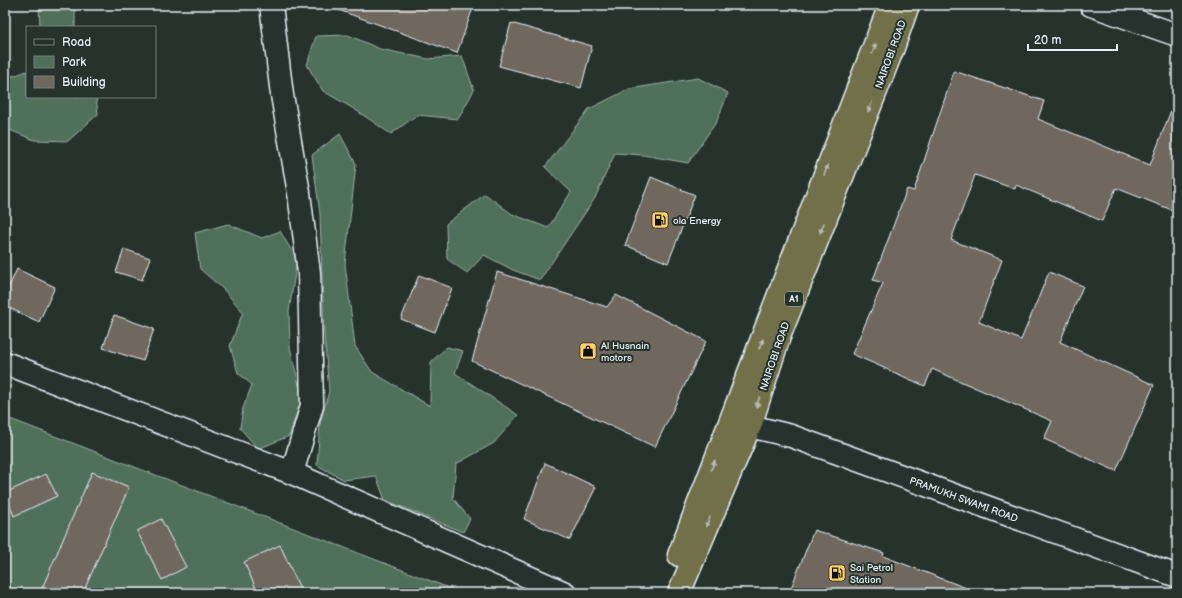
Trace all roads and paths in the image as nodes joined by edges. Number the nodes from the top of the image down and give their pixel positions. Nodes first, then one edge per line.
1 (271, 5) edge
2 (890, 5) edge
3 (908, 5) edge
4 (1091, 5) edge
5 (1177, 35) edge
6 (5, 363) edge
7 (750, 426) junction
8 (292, 473) junction
9 (1177, 576) edge
10 (565, 593) edge
11 (664, 593) edge
12 (679, 593) edge

1 - 8 street
11 -> 2 highway, NAIROBI ROAD / A1
3 -> 7 highway, NAIROBI ROAD / A1
4 - 5 street
6 - 8 street
7 - 9 street, PRAMUKH SWAMI ROAD
7 -> 12 highway, NAIROBI ROAD / A1
8 - 10 street

